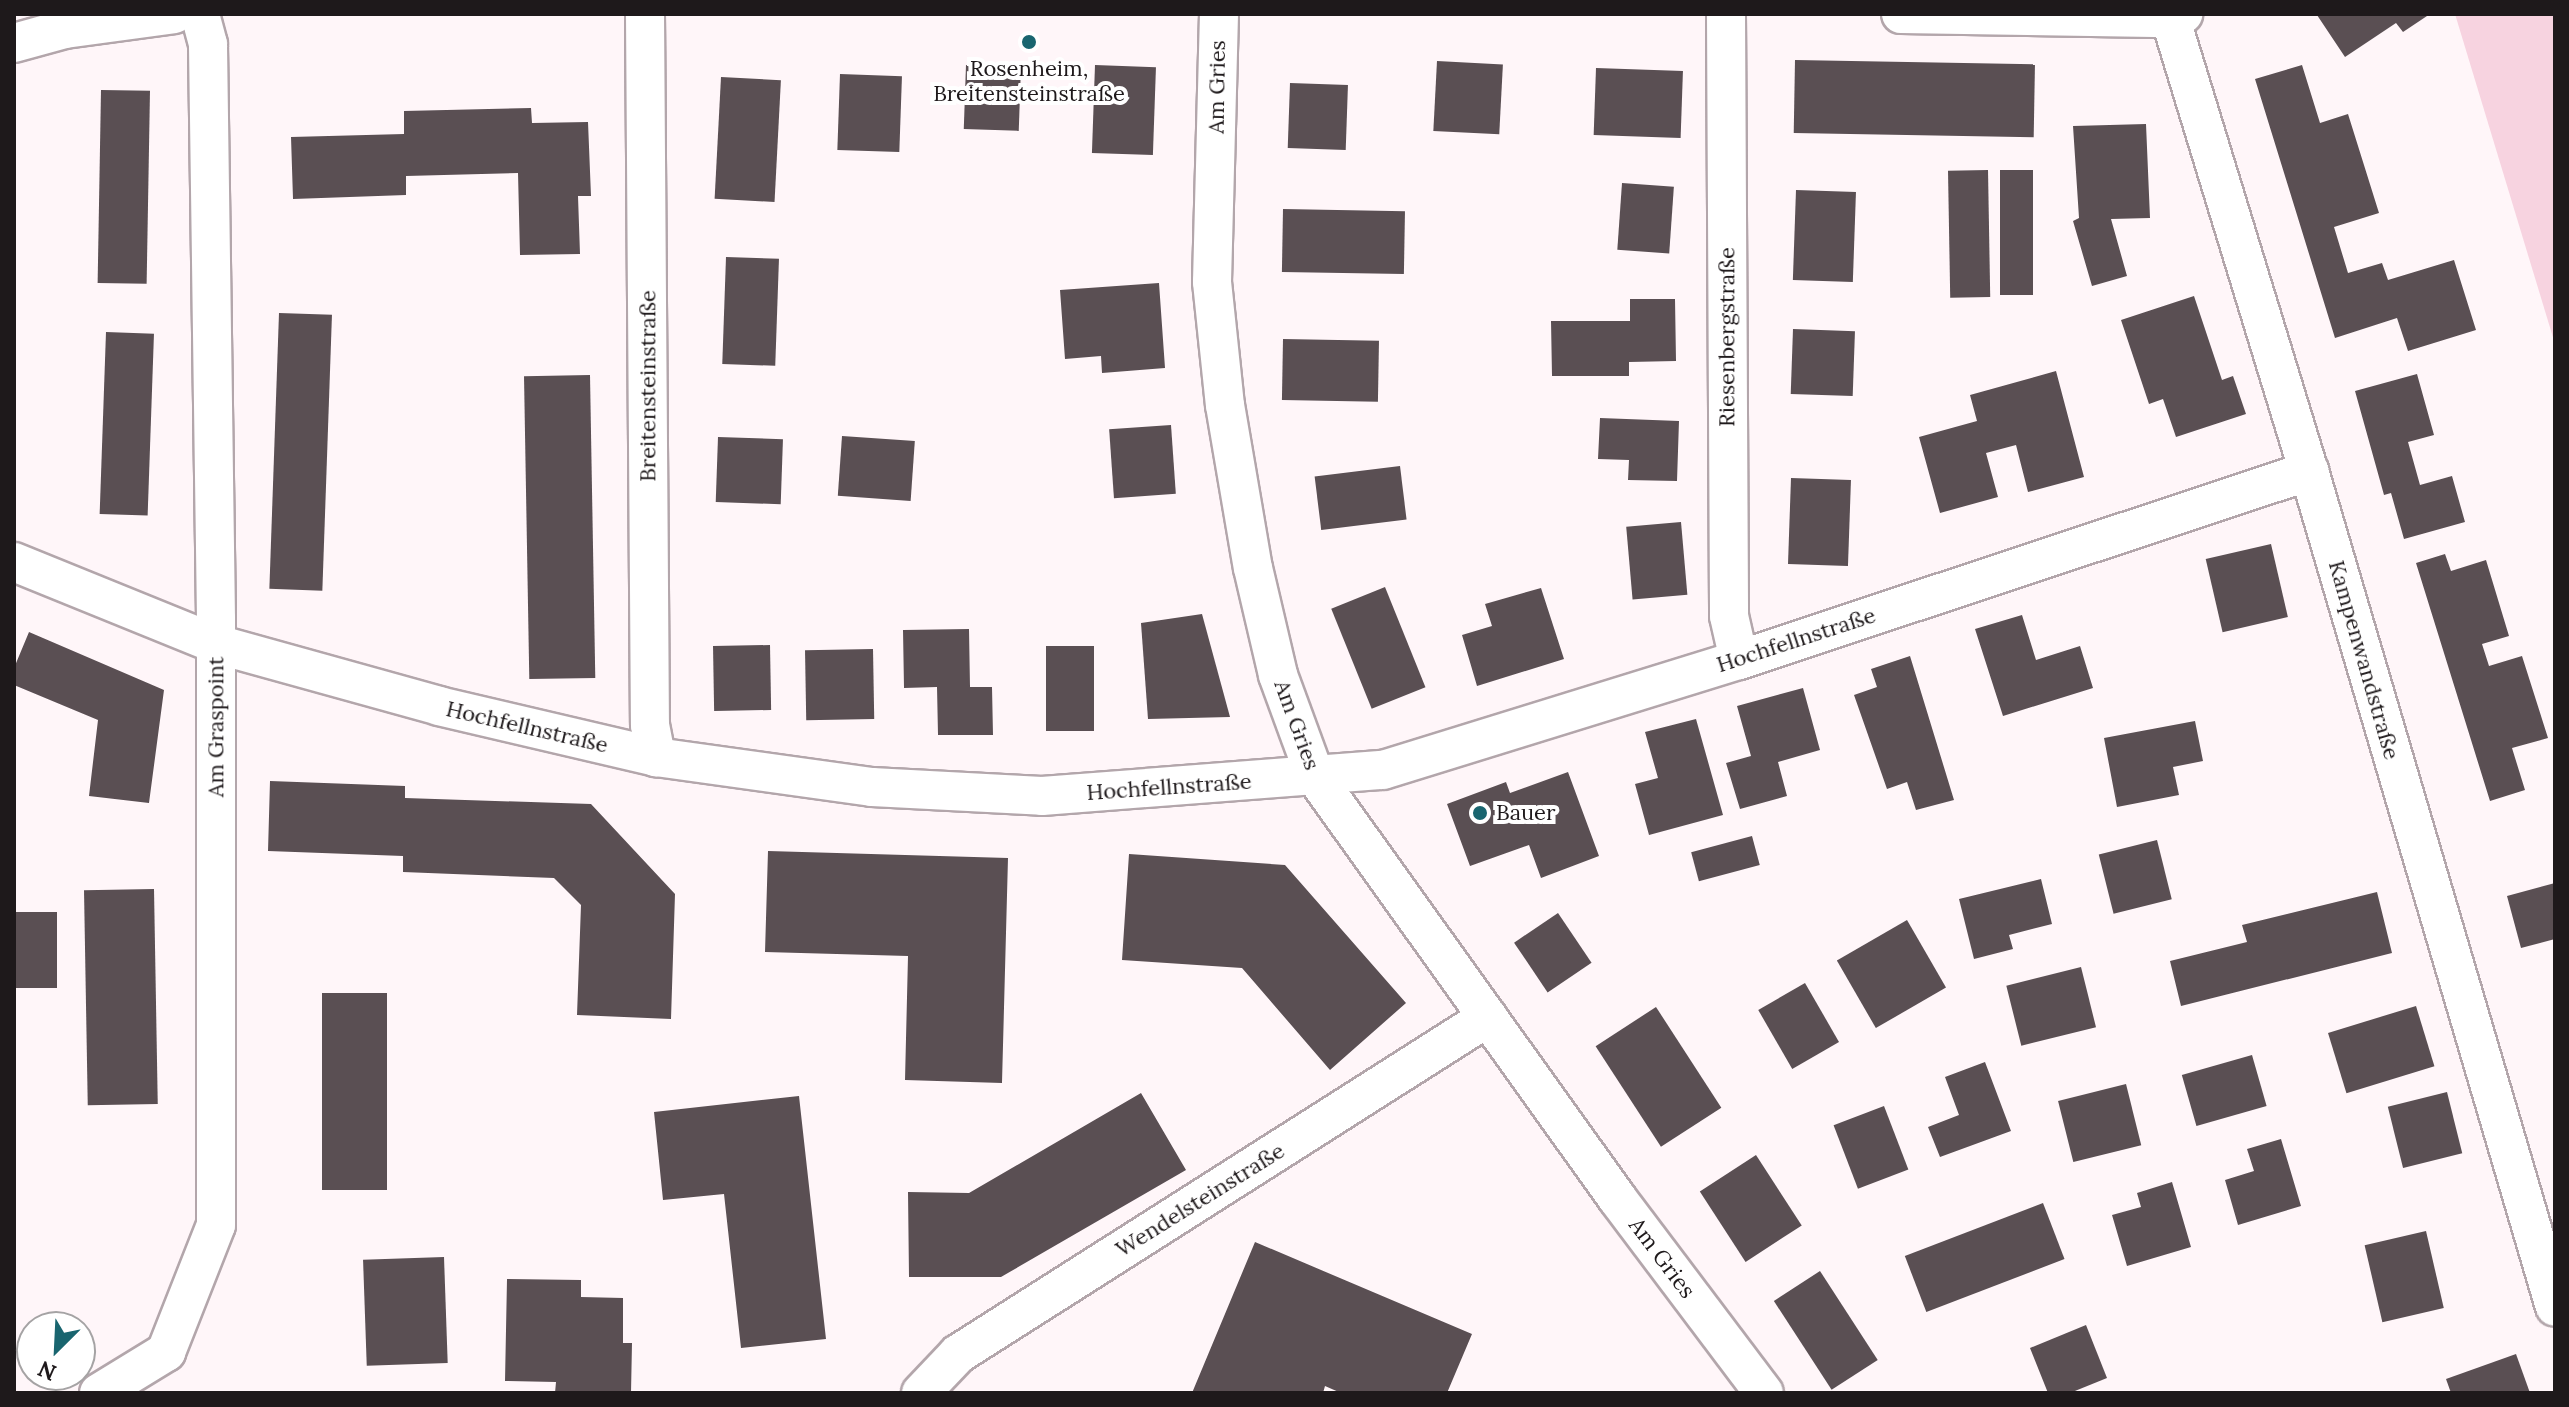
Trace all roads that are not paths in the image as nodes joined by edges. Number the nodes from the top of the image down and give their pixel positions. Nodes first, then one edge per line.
1 (174, 14) edge
2 (200, 14) edge
3 (645, 14) edge
4 (1219, 14) edge
5 (1726, 14) edge
6 (1901, 14) edge
7 (2174, 15) edge
8 (14, 43) edge
9 (2309, 471) junction
10 (14, 562) edge
11 (216, 644) junction
12 (1739, 660) junction
13 (656, 757) junction
14 (1315, 776) junction
15 (1488, 1017) junction
16 (2555, 1307) edge
17 (99, 1393) edge
18 (921, 1393) edge
19 (1764, 1393) edge

1 - 8 street
2 - 11 street, Am Graspoint
3 - 13 street, Breitensteinstraße
4 - 14 street, Am Gries
5 - 12 street, Riesenbergstraße
6 - 7 street
7 - 9 street, Kampenwandstraße
9 - 12 street, Hochfellnstraße
9 - 16 street, Kampenwandstraße
10 - 11 street, Hochfellnstraße
11 - 13 street, Hochfellnstraße
11 - 17 street, Am Graspoint
12 - 14 street, Hochfellnstraße
13 - 14 street, Hochfellnstraße
14 - 15 street, Am Gries
15 - 18 street, Wendelsteinstraße
15 - 19 street, Am Gries

